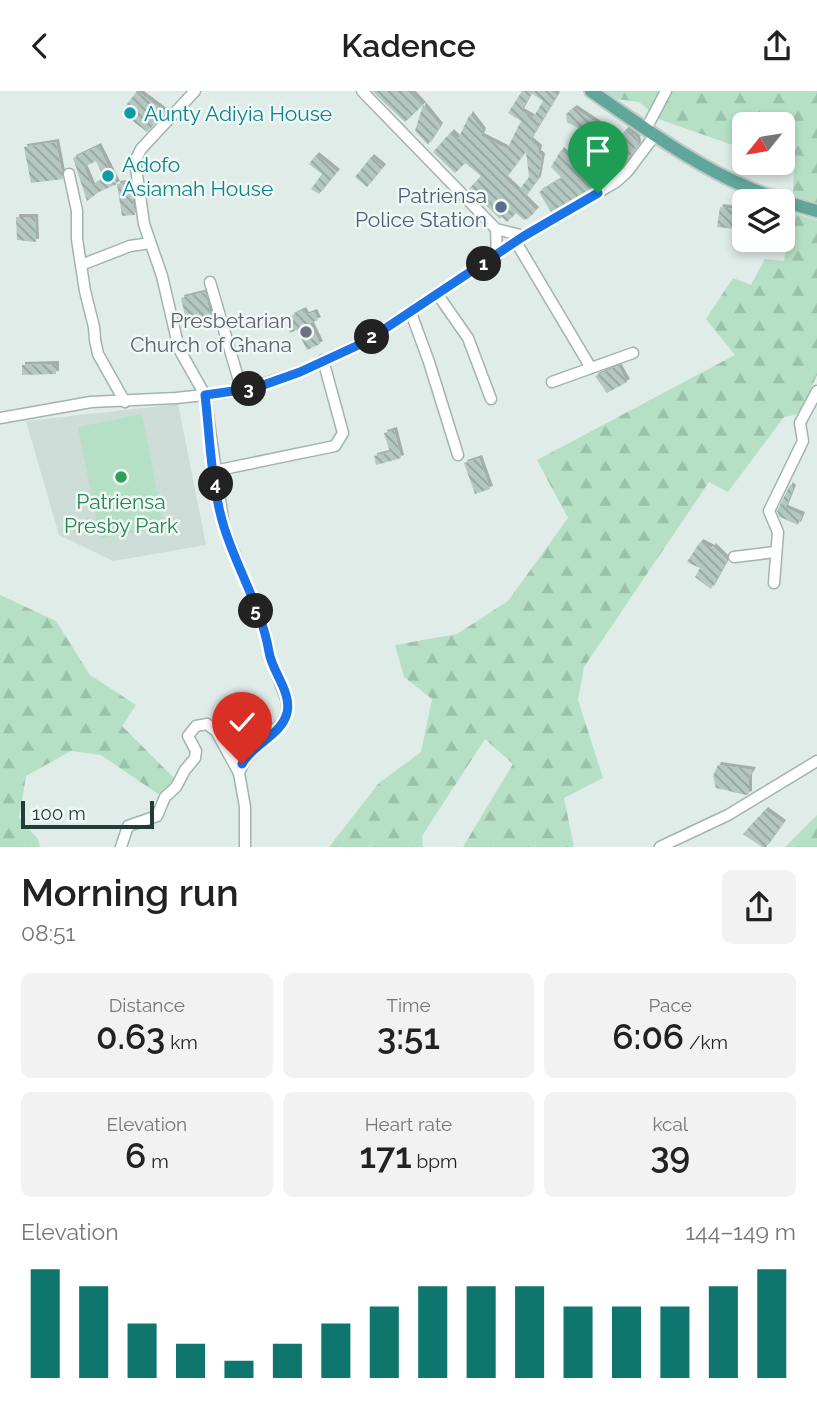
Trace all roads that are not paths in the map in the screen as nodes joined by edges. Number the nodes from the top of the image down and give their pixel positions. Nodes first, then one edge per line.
1 (195, 91) edge
2 (362, 91) edge
3 (591, 91) edge
4 (666, 91) edge
5 (650, 132) junction
6 (69, 174) dead end
7 (817, 211) edge
8 (496, 229) junction
9 (520, 239) junction
10 (150, 243) junction
11 (496, 255) junction
12 (81, 265) junction
13 (210, 282) dead end
14 (438, 295) junction
15 (411, 313) junction
16 (633, 353) dead end
17 (323, 360) junction
18 (591, 368) junction
19 (552, 382) dead end
20 (242, 391) junction
21 (817, 391) edge
22 (205, 395) junction
23 (491, 399) dead end
24 (125, 402) junction
25 (0, 418) edge
26 (458, 455) dead end
27 (214, 471) junction
28 (775, 552) junction
29 (734, 557) dead end
30 (774, 583) dead end
31 (817, 761) edge
32 (239, 773) junction
33 (121, 847) edge
34 (245, 847) edge
35 (660, 847) edge

1 - 10 street
2 - 8 street
3 - 5 main road
4 - 5 street
5 - 7 main road
5 - 9 street
6 - 12 street
8 - 9 street
8 - 11 street
9 - 11 street
9 - 18 street
10 - 12 street
10 - 22 street
11 - 14 street
12 - 24 street
13 - 20 street
14 - 15 street
14 - 23 street
15 - 17 street
15 - 26 street
16 - 18 street
17 - 20 street
17 - 27 street
18 - 19 street
20 - 22 street
21 - 28 street
22 - 24 street
22 - 27 street
24 - 25 street
27 - 32 street
28 - 29 street
28 - 30 street
31 - 35 street
32 - 33 street
32 - 34 street

